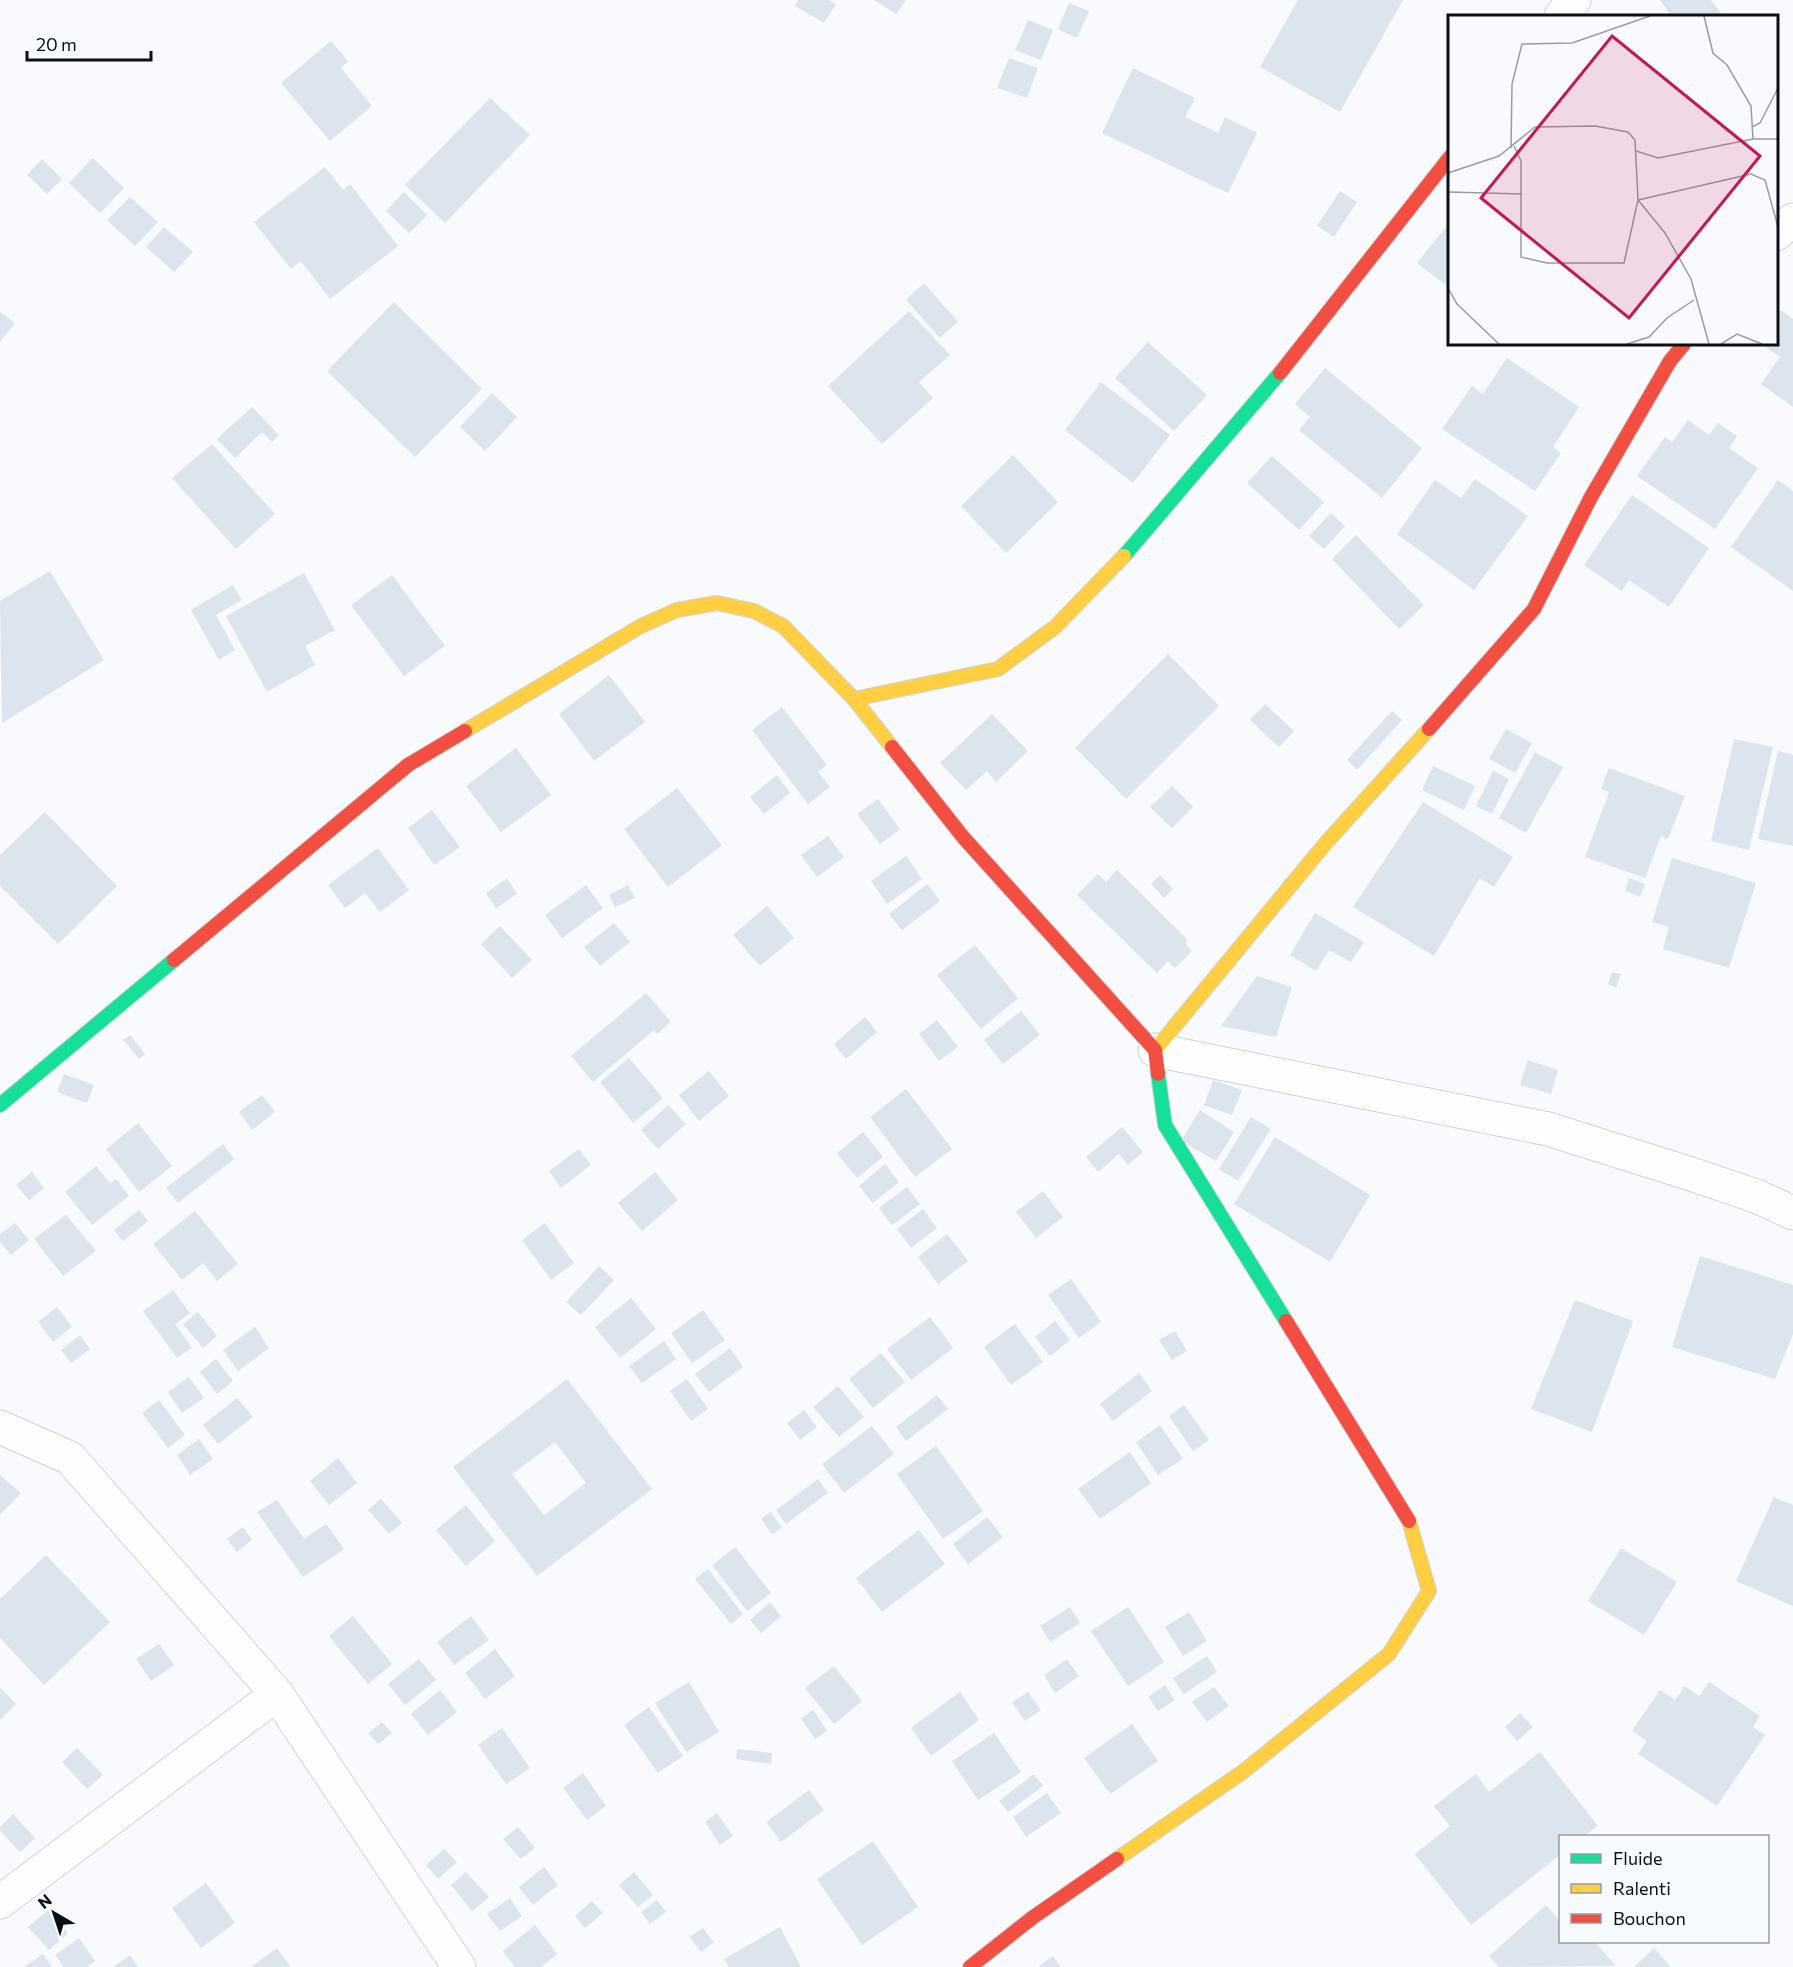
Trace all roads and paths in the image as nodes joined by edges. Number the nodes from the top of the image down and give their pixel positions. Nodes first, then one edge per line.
1 (1574, 0) edge
2 (1562, 15) edge
3 (1448, 158) edge
4 (1793, 220) edge
5 (1778, 232) edge
6 (1683, 345) edge
7 (854, 699) junction
8 (1155, 1050) junction
9 (0, 1105) edge
10 (1793, 1212) edge
11 (0, 1426) edge
12 (277, 1694) junction
13 (0, 1902) edge
14 (459, 1967) edge
15 (970, 1967) edge

1 - 2 street
3 - 7 street
4 - 5 street
6 - 8 street
7 - 8 street
7 - 9 street
8 - 10 street
8 - 15 street
11 - 12 street
12 - 13 street
12 - 14 street

